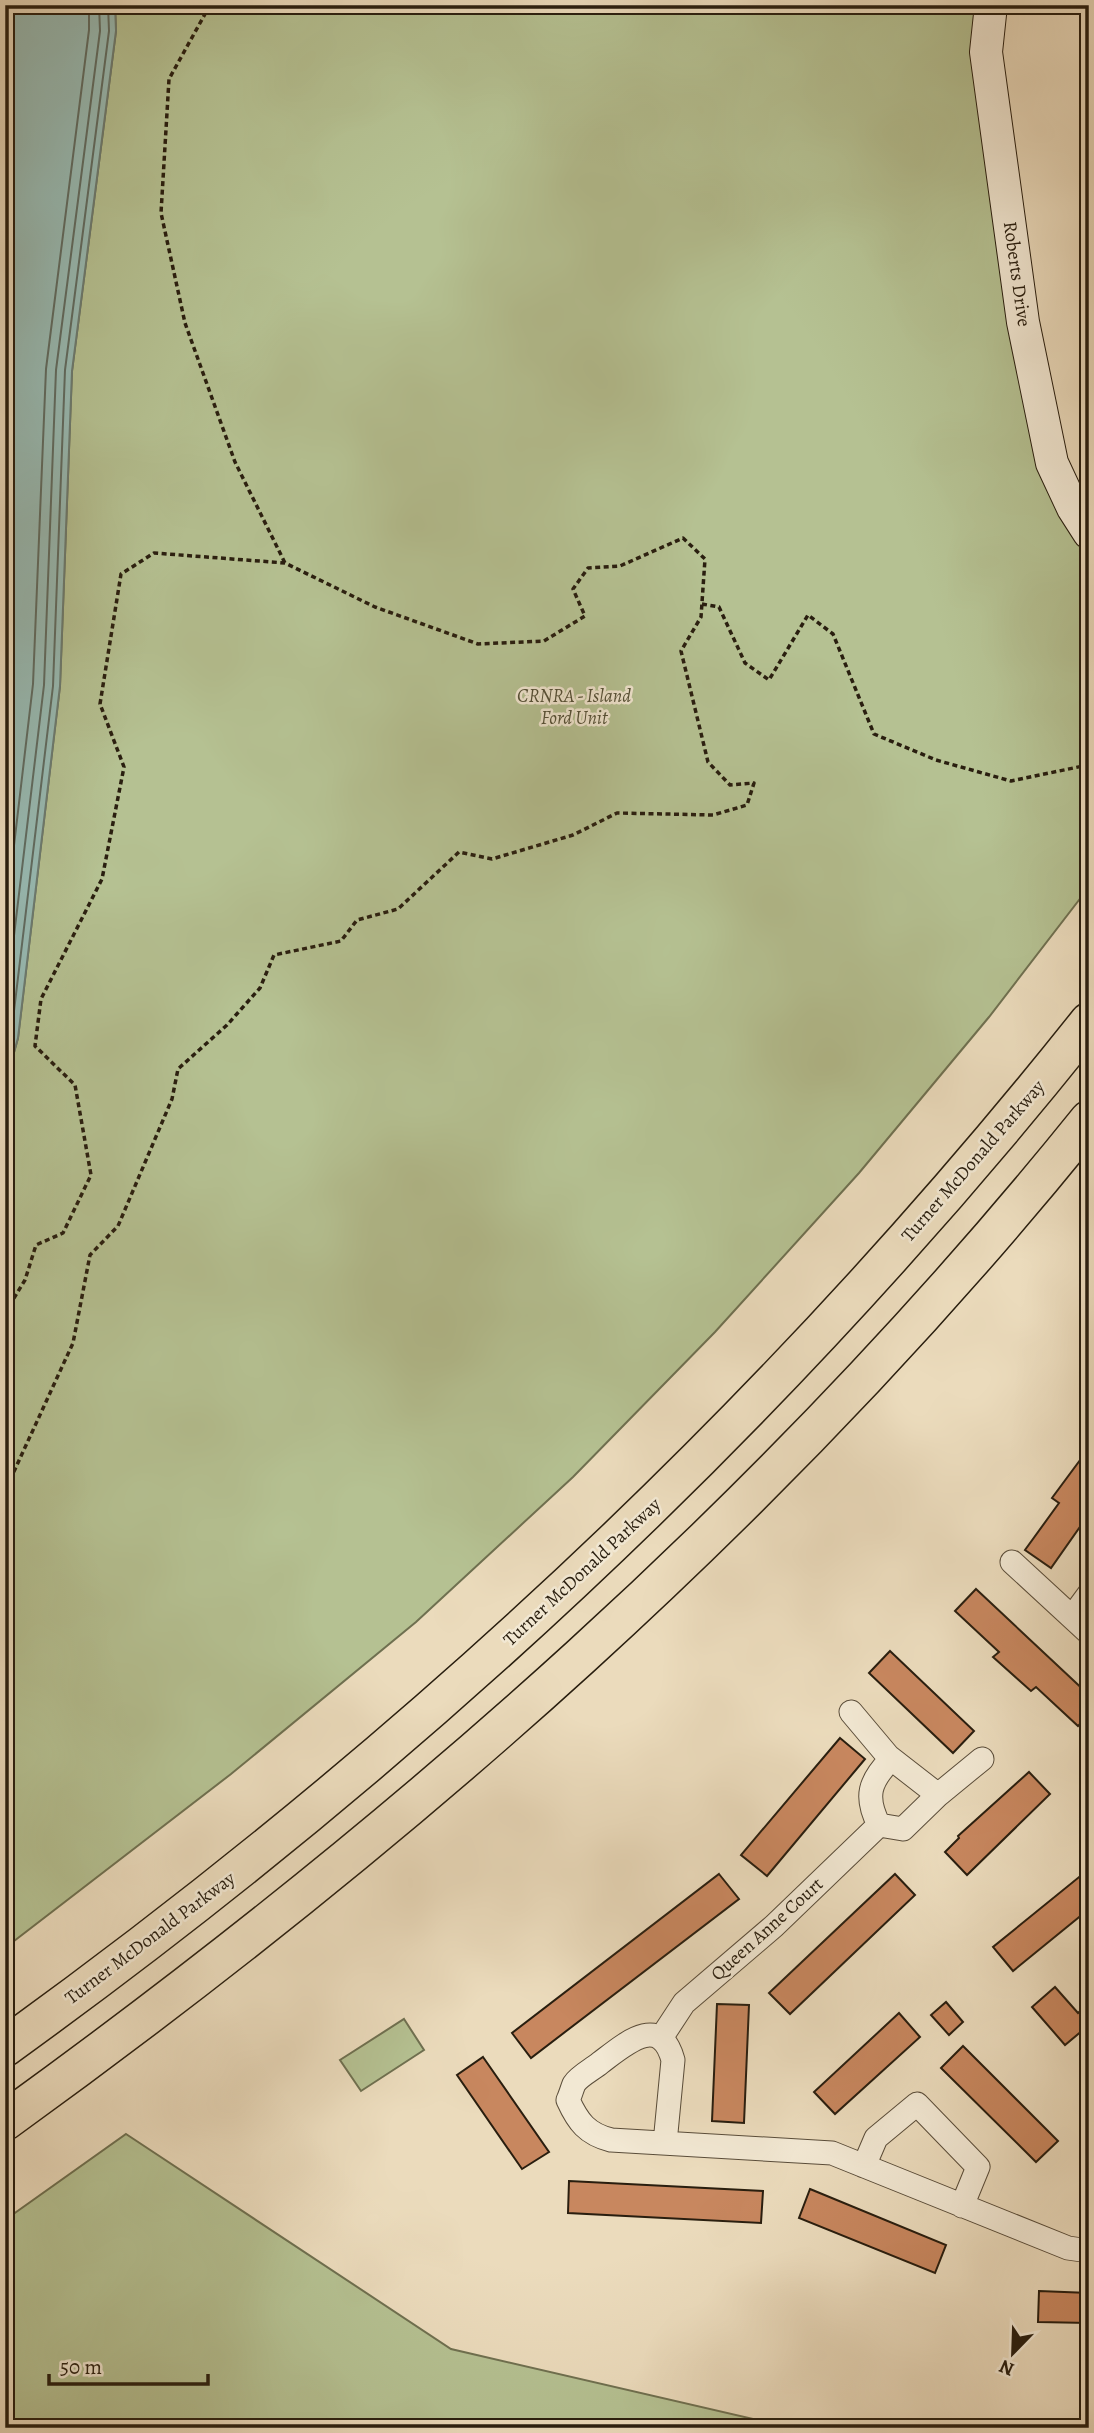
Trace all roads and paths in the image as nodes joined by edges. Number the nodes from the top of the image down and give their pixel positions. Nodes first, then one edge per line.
1 (210, 5) edge
2 (991, 5) edge
3 (1089, 533) edge
4 (285, 563) junction
5 (702, 604) junction
6 (1089, 760) edge
7 (1089, 1022) edge
8 (1089, 1120) edge
9 (5, 1313) edge
10 (5, 1491) edge
11 (1012, 1562) dead end
12 (1089, 1594) edge
13 (1080, 1625) edge
14 (851, 1712) dead end
15 (891, 1759) junction
16 (982, 1759) dead end
17 (938, 1795) junction
18 (879, 1825) junction
19 (661, 2038) junction
20 (5, 2047) edge
21 (5, 2121) edge
22 (665, 2143) junction
23 (864, 2166) junction
24 (962, 2206) junction
25 (1089, 2251) edge

1 - 4 path
2 - 3 street, Roberts Drive
4 - 5 path
4 - 9 path
5 - 6 path
5 - 10 path
7 - 20 highway, Turner McDonald Parkway
8 - 21 highway
11 - 13 street
12 - 13 street
14 - 15 street
15 - 17 street
15 - 18 street
16 - 17 street
17 - 18 street
18 - 19 street, Queen Anne Court
19 - 22 street
19 - 22 street
22 - 23 street
23 - 24 street
23 - 24 street
24 - 25 street

